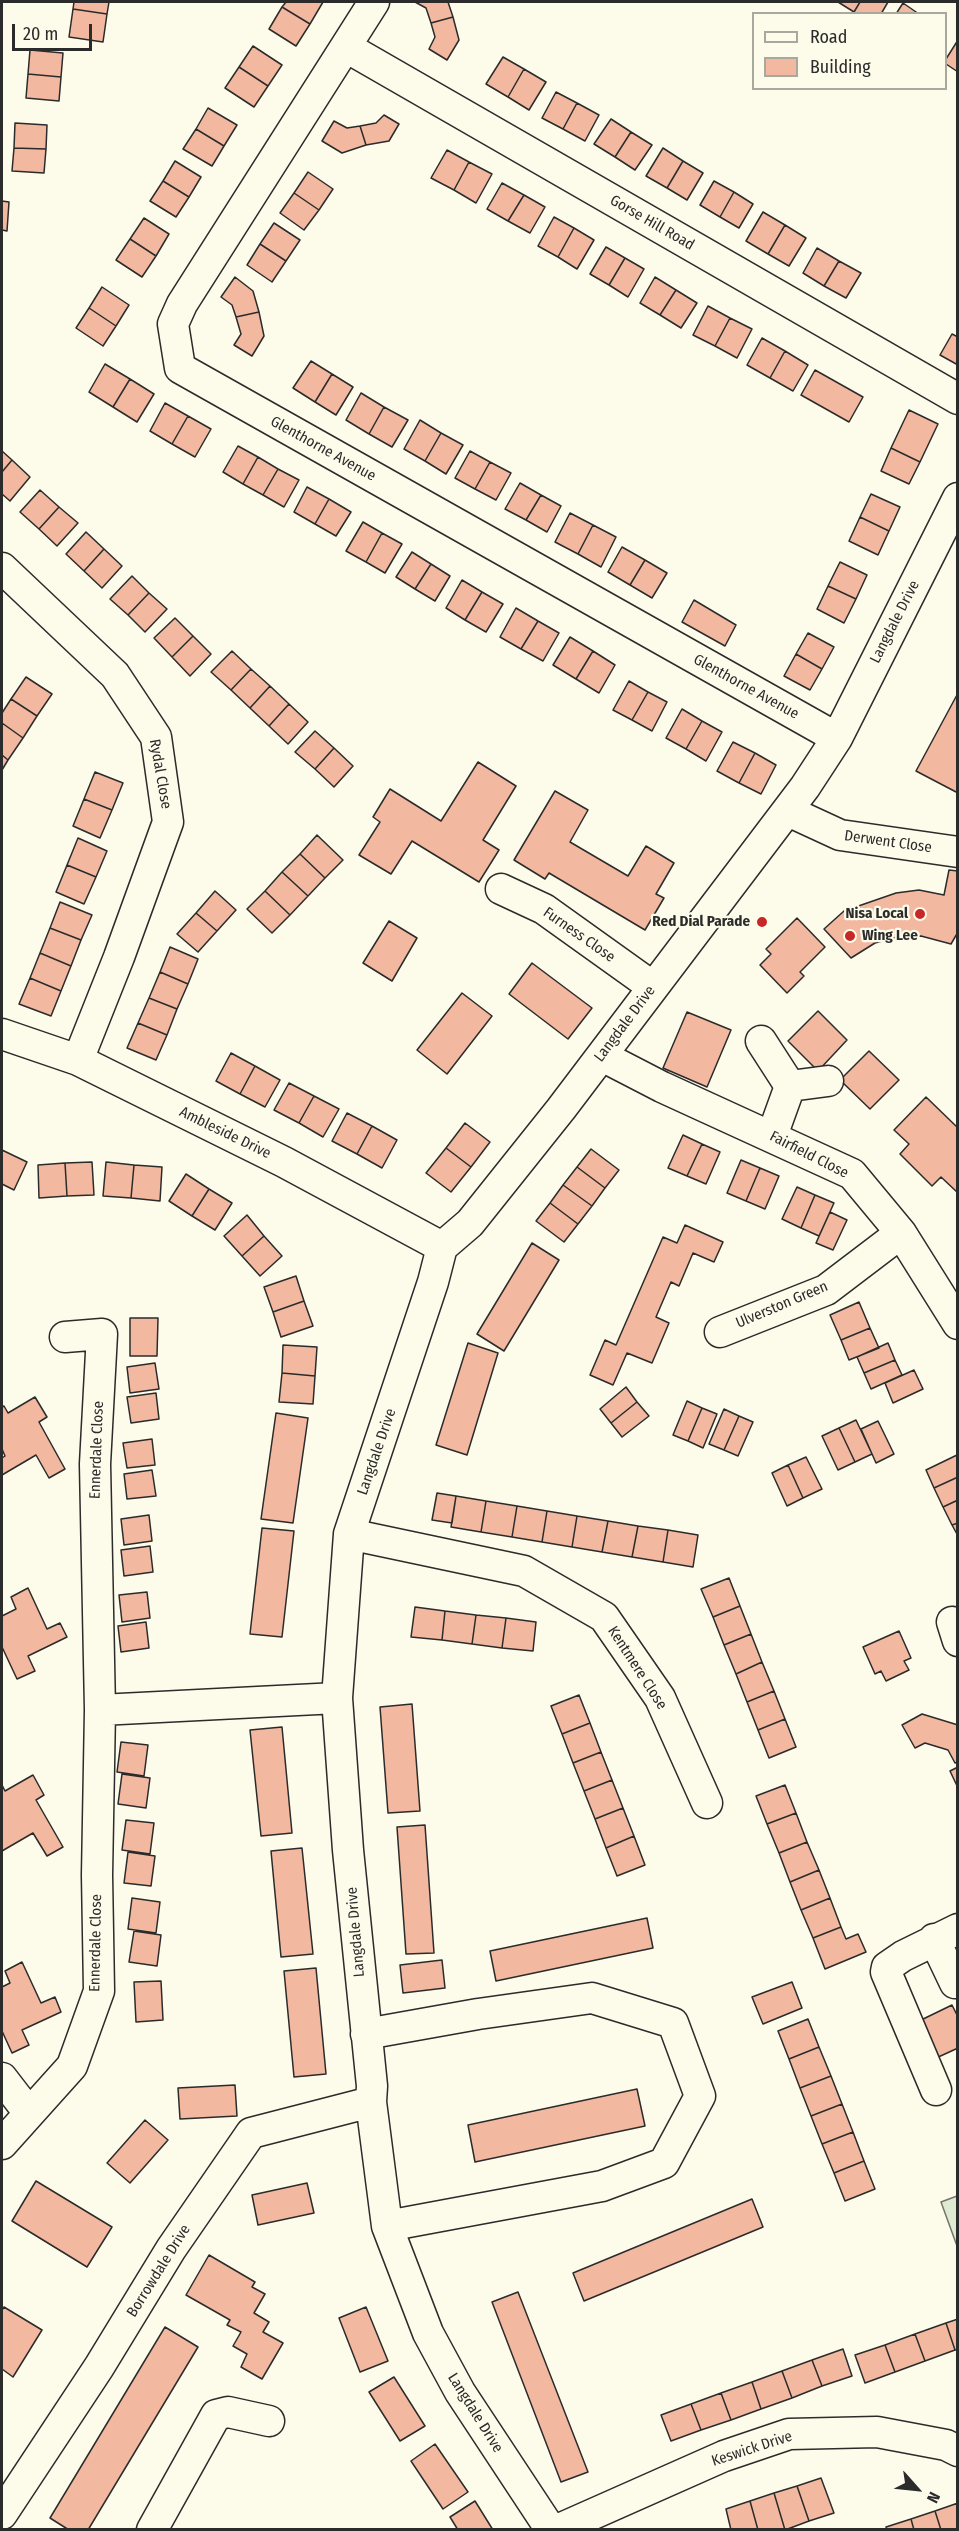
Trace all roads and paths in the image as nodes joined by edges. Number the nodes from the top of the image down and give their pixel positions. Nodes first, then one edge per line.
1 (374, 2) edge
2 (346, 47) junction
3 (957, 399) edge
4 (957, 498) edge
5 (2, 568) edge
6 (837, 738) junction
7 (788, 811) junction
8 (957, 852) edge
9 (501, 889) dead end
10 (653, 987) junction
11 (2, 1034) edge
12 (761, 1041) dead end
13 (602, 1056) junction
14 (78, 1060) junction
15 (828, 1081) dead end
16 (790, 1086) junction
17 (772, 1136) junction
18 (901, 1233) junction
19 (442, 1247) junction
20 (948, 1291) edge
21 (957, 1324) edge
22 (720, 1332) dead end
23 (65, 1337) dead end
24 (349, 1534) junction
25 (337, 1698) junction
26 (100, 1710) junction
27 (707, 1803) dead end
28 (946, 1934) edge
29 (955, 1983) dead end
30 (366, 2034) junction
31 (2, 2078) edge
32 (936, 2090) dead end
33 (371, 2102) junction
34 (29, 2113) junction
35 (2, 2144) edge
36 (387, 2226) junction
37 (269, 2421) dead end
38 (957, 2451) edge
39 (2, 2515) edge
40 (7, 2529) edge
41 (152, 2529) edge
42 (551, 2529) edge
43 (557, 2529) edge

1 - 2 street, Glenthorne Avenue
2 - 3 street, Gorse Hill Road
2 - 6 street, Glenthorne Avenue
4 - 6 street, Langdale Drive
5 - 14 street, Rydal Close
6 - 7 street, Langdale Drive
7 - 8 street, Derwent Close
7 - 10 street, Langdale Drive
9 - 10 street, Furness Close
10 - 13 street, Langdale Drive
11 - 14 street, Ambleside Drive
12 - 16 street
13 - 17 street, Fairfield Close
13 - 19 street, Langdale Drive
14 - 19 street, Ambleside Drive
15 - 16 street
16 - 17 street
17 - 18 street, Fairfield Close
18 - 20 street, Fairfield Close
18 - 22 street, Ulverston Green
19 - 24 street, Langdale Drive
20 - 21 street, Fairfield Close
23 - 26 street, Ennerdale Close
24 - 25 street, Langdale Drive
24 - 27 street, Kentmere Close
25 - 26 street
25 - 30 street, Langdale Drive
26 - 34 street, Ennerdale Close
28 - 29 street
28 - 32 street
30 - 33 street, Langdale Drive
30 - 36 street
31 - 34 street
33 - 36 street, Langdale Drive
33 - 39 street, Borrowdale Drive
34 - 35 street, Ennerdale Close
36 - 42 street, Langdale Drive
37 - 41 street
38 - 43 street, Keswick Drive
39 - 40 street, Borrowdale Drive

